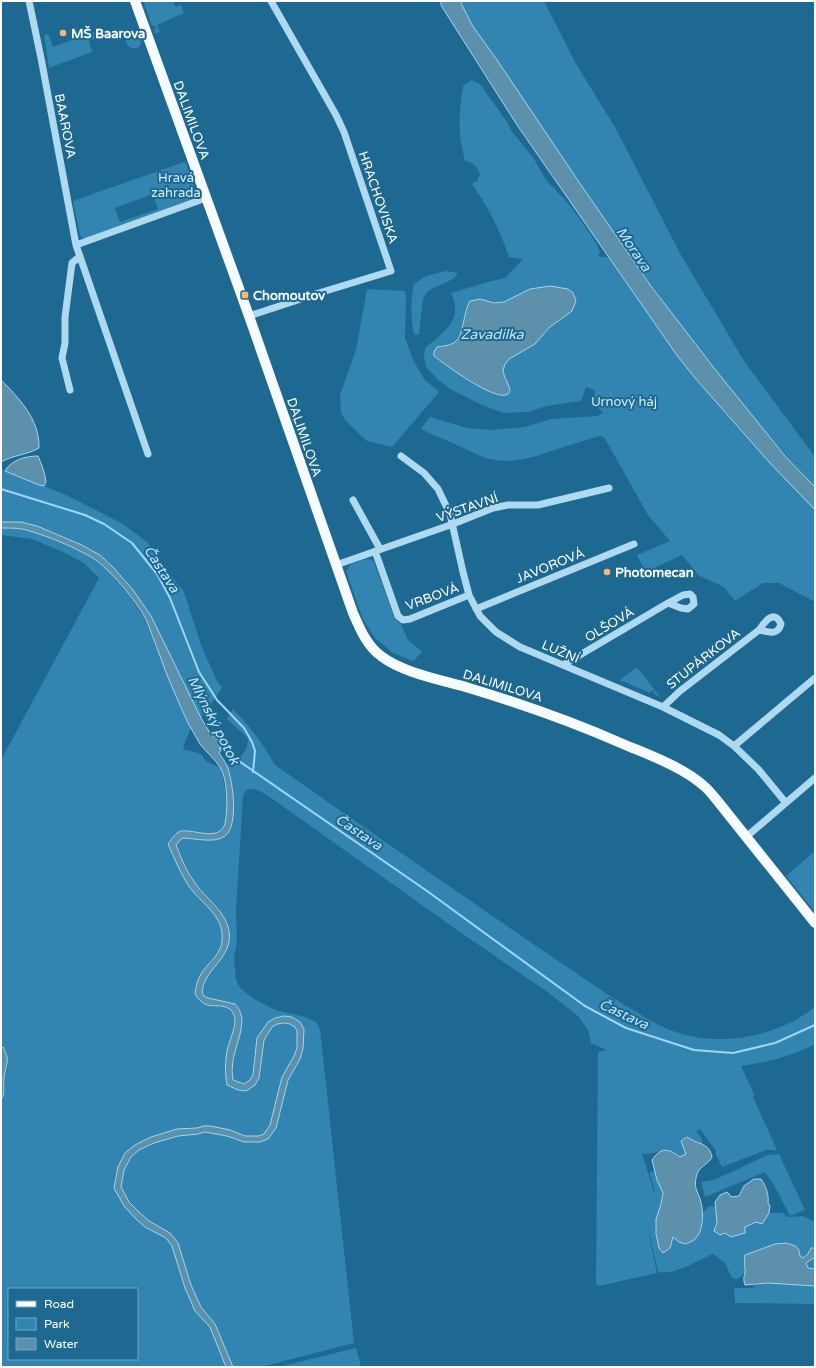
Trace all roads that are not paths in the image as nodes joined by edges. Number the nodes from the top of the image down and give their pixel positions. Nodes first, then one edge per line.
1 (29, 1) edge
2 (135, 1) edge
3 (271, 1) edge
4 (206, 198) junction
5 (76, 245) junction
6 (80, 256) junction
7 (249, 316) junction
8 (70, 390) dead end
9 (148, 454) dead end
10 (401, 456) dead end
11 (609, 488) dead end
12 (353, 500) dead end
13 (453, 524) junction
14 (634, 544) dead end
15 (378, 550) junction
16 (336, 564) junction
17 (469, 595) junction
18 (668, 603) dead end
19 (476, 609) junction
20 (759, 630) dead end
21 (563, 665) junction
22 (815, 678) edge
23 (663, 707) junction
24 (734, 746) junction
25 (815, 778) edge
26 (786, 803) junction
27 (746, 837) junction
28 (815, 923) edge

1 - 5 street, BAAROVA
2 - 4 main road, DALIMILOVA
3 - 7 street, HRACHOVISKA
4 - 5 street
4 - 7 main road, DALIMILOVA
5 - 6 street, BAAROVA
6 - 8 street
6 - 9 street, BAAROVA
7 - 16 main road, DALIMILOVA
10 - 13 street, LUŽNÍ
11 - 13 street, VÝSTAVNÍ
12 - 15 street
13 - 15 street, VÝSTAVNÍ
13 - 17 street, LUŽNÍ
14 - 19 street, JAVOROVÁ
15 - 16 street, VÝSTAVNÍ
15 - 17 street, VRBOVÁ
16 - 27 main road, DALIMILOVA
17 - 19 street, LUŽNÍ
18 - 21 street, OLŠOVÁ
19 - 21 street, LUŽNÍ
20 - 23 street, STUPÁRKOVA
21 - 23 street, LUŽNÍ
22 - 24 street
23 - 24 street, LUŽNÍ
24 - 26 street, LUŽNÍ
25 - 26 street
26 - 27 street
27 - 28 main road, DALIMILOVA

